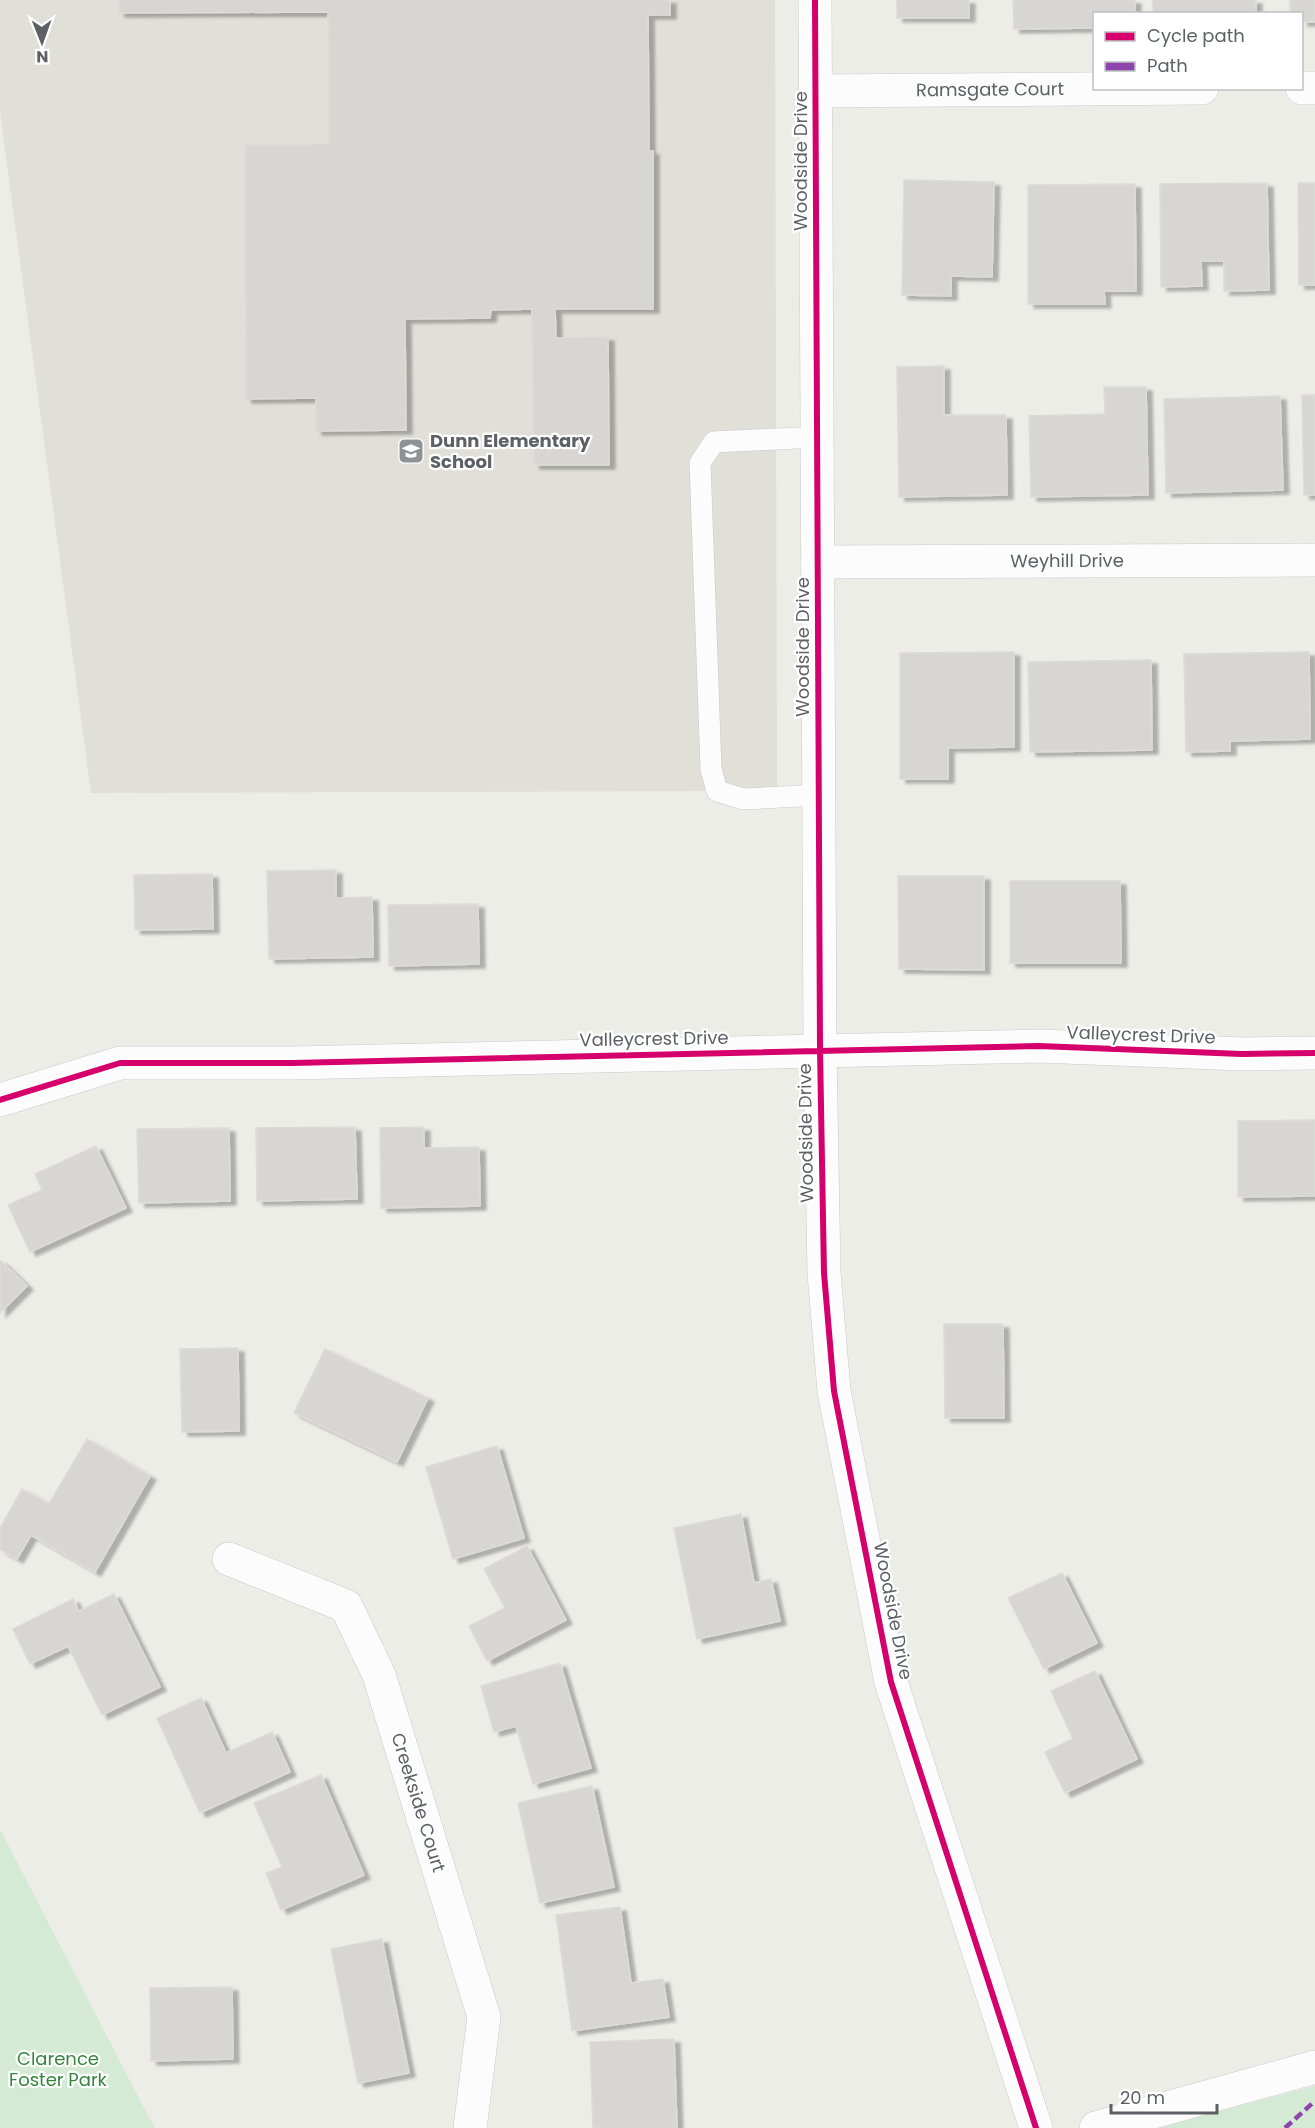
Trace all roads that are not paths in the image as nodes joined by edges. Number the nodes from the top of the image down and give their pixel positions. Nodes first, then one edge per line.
1 (815, 0) edge
2 (1093, 89) edge
3 (816, 92) junction
4 (817, 437) junction
5 (1315, 560) edge
6 (818, 562) junction
7 (819, 795) junction
8 (820, 1050) junction
9 (1315, 1053) edge
10 (0, 1100) edge
11 (229, 1559) dead end
12 (1315, 2067) edge
13 (470, 2128) edge
14 (1036, 2128) edge
15 (1096, 2128) edge

1 - 3 street, Woodside Drive
2 - 3 street, Ramsgate Court
3 - 4 street, Woodside Drive
4 - 6 street, Woodside Drive
4 - 7 lane
5 - 6 street, Weyhill Drive
6 - 7 street, Woodside Drive
7 - 8 street, Woodside Drive
8 - 9 street, Valleycrest Drive
8 - 10 street, Valleycrest Drive
8 - 14 street, Woodside Drive
11 - 13 street, Creekside Court
12 - 15 street

